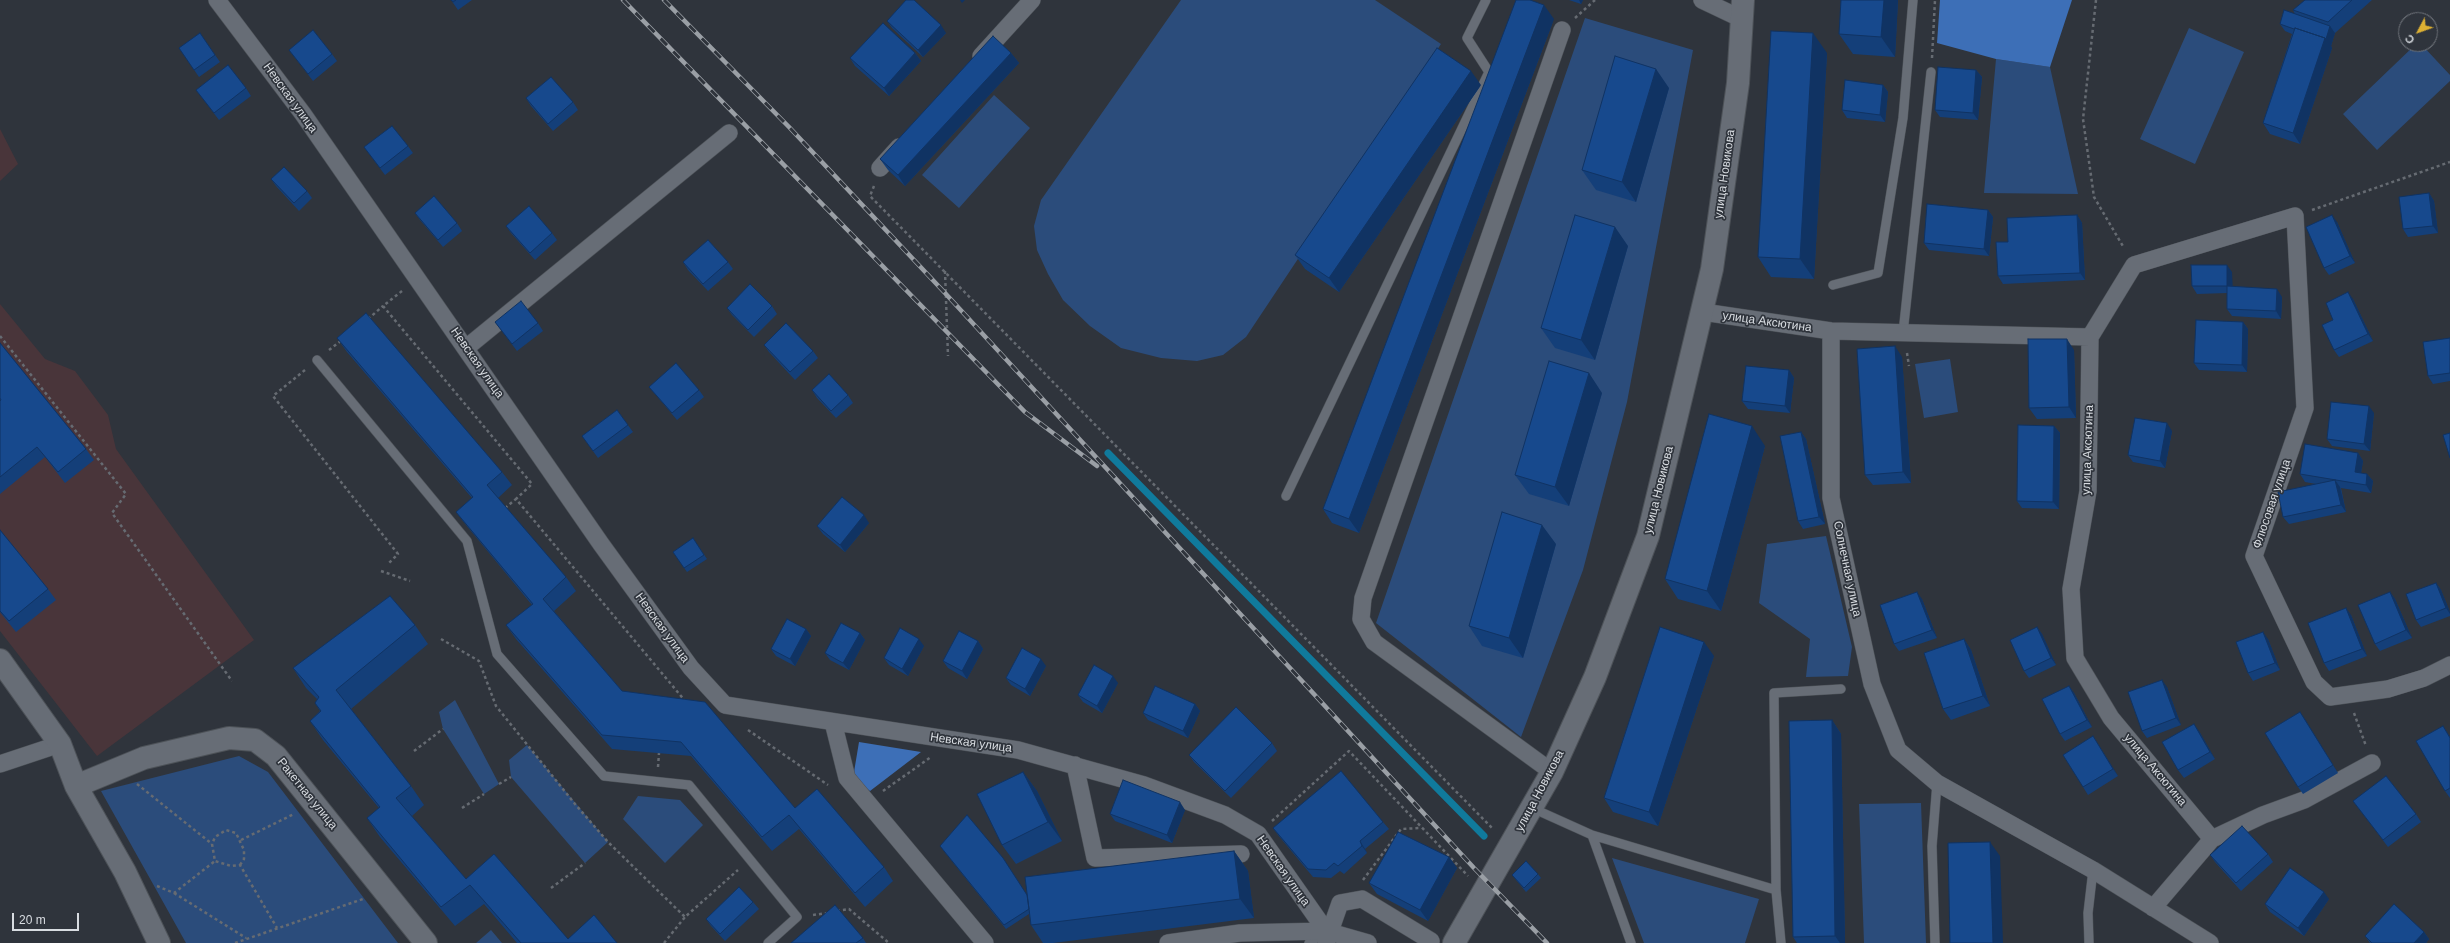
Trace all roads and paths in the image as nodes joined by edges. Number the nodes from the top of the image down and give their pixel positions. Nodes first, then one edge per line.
1 (217, 0) edge
2 (1032, 0) edge
3 (1486, 0) edge
4 (1594, 0) edge
5 (1702, 0) edge
6 (1913, 0) edge
7 (1935, 0) edge
8 (2096, 0) edge
9 (1742, 9) edge
10 (1562, 30) joint
11 (969, 70) edge
12 (1931, 72) joint
13 (729, 133) dead end
14 (912, 133) edge
15 (2450, 162) edge
16 (880, 168) joint
17 (2295, 216) junction
18 (2134, 265) junction
19 (945, 271) junction
20 (1833, 285) dead end
21 (1703, 312) junction
22 (1831, 331) junction
23 (1903, 333) junction
24 (0, 336) edge
25 (2090, 337) junction
26 (466, 348) junction
27 (948, 356) dead end
28 (317, 360) dead end
29 (273, 396) dead end
30 (1286, 496) dead end
31 (516, 499) dead end
32 (505, 508) edge
33 (388, 564) dead end
34 (381, 571) dead end
35 (410, 581) dead end
36 (441, 639) dead end
37 (0, 660) edge
38 (2450, 665) edge
39 (232, 681) dead end
40 (1841, 689) dead end
41 (2347, 694) junction
42 (833, 722) junction
43 (443, 729) dead end
44 (953, 741) junction
45 (60, 744) junction
46 (414, 752) dead end
47 (2372, 763) joint
48 (0, 764) edge
49 (1075, 766) junction
50 (117, 768) junction
51 (1552, 772) junction
52 (511, 777) dead end
53 (1937, 783) junction
54 (499, 784) dead end
55 (76, 786) junction
56 (484, 794) dead end
57 (315, 803) junction
58 (868, 803) junction
59 (462, 808) dead end
60 (1532, 808) junction
61 (1420, 828) junction
62 (1258, 834) junction
63 (1592, 835) junction
64 (2212, 838) junction
65 (241, 840) junction
66 (212, 844) junction
67 (1511, 845) junction
68 (1241, 854) dead end
69 (750, 860) junction
70 (215, 862) junction
71 (585, 863) dead end
72 (240, 865) junction
73 (2092, 870) junction
74 (125, 872) junction
75 (1470, 879) dead end
76 (1359, 886) dead end
77 (551, 888) dead end
78 (1776, 890) junction
79 (386, 891) junction
80 (174, 893) junction
81 (2154, 908) junction
82 (685, 917) junction
83 (796, 917) junction
84 (278, 928) junction
85 (1327, 936) edge
86 (246, 938) junction
87 (159, 943) edge
88 (235, 943) edge
89 (426, 943) edge
90 (664, 943) edge
91 (768, 943) edge
92 (889, 943) edge
93 (985, 943) edge
94 (1168, 943) edge
95 (1309, 943) edge
96 (1368, 943) edge
97 (1430, 943) edge
98 (1454, 943) edge
99 (1631, 943) edge
100 (1781, 943) edge
101 (1935, 943) edge
102 (2089, 943) edge
103 (2210, 943) edge

1 - 26 street, Невская улица
2 - 11 street
3 - 30 lane
4 - 10 path
5 - 9 street
6 - 20 lane
7 - 12 path
8 - 18 path
9 - 21 main road, улица Новикова
10 - 51 street
12 - 23 lane
13 - 26 street
14 - 16 street
15 - 17 path
16 - 19 path
17 - 18 street
17 - 41 street, Флюсовая улица
18 - 25 street
19 - 27 path
19 - 67 path
21 - 22 street, улица Аксютина
21 - 51 main road, улица Новикова
22 - 23 street, улица Аксютина
22 - 53 street, Солнечная улица
23 - 25 street, улица Аксютина
24 - 39 path
25 - 64 street, улица Аксютина
26 - 42 street, Невская улица
28 - 69 lane
29 - 33 path
31 - 32 path
34 - 35 path
36 - 82 path
37 - 45 main road
38 - 41 street, Флюсовая улица
40 - 78 lane
41 - 47 path
42 - 44 street, Невская улица
42 - 58 street
43 - 46 path
44 - 49 street, Невская улица
44 - 58 path
45 - 48 street
45 - 55 main road
47 - 64 street
49 - 62 street, Невская улица
49 - 68 street
50 - 55 main road, Ракетная улица
50 - 57 main road, Ракетная улица
50 - 66 path
51 - 60 main road, улица Новикова
52 - 54 path
53 - 73 street
53 - 101 lane
55 - 74 main road
56 - 59 path
57 - 65 path
57 - 79 main road, Ракетная улица
58 - 93 street
60 - 63 lane
60 - 67 main road, улица Новикова
61 - 62 path
61 - 75 path
61 - 76 path
62 - 85 street, Невская улица
63 - 78 lane
63 - 99 lane
64 - 81 street
65 - 66 path
65 - 72 path
66 - 70 path
67 - 98 main road, улица Новикова
69 - 82 path
69 - 83 lane
70 - 72 path
70 - 80 path
71 - 77 path
72 - 84 path
73 - 81 street
73 - 102 lane
74 - 80 path
74 - 87 main road
78 - 100 lane
79 - 84 path
79 - 89 main road, Ракетная улица
80 - 86 path
81 - 103 street
82 - 90 path
83 - 91 lane
83 - 92 path
84 - 86 path
85 - 94 street
85 - 95 lane
85 - 96 street
85 - 97 street
86 - 88 path

